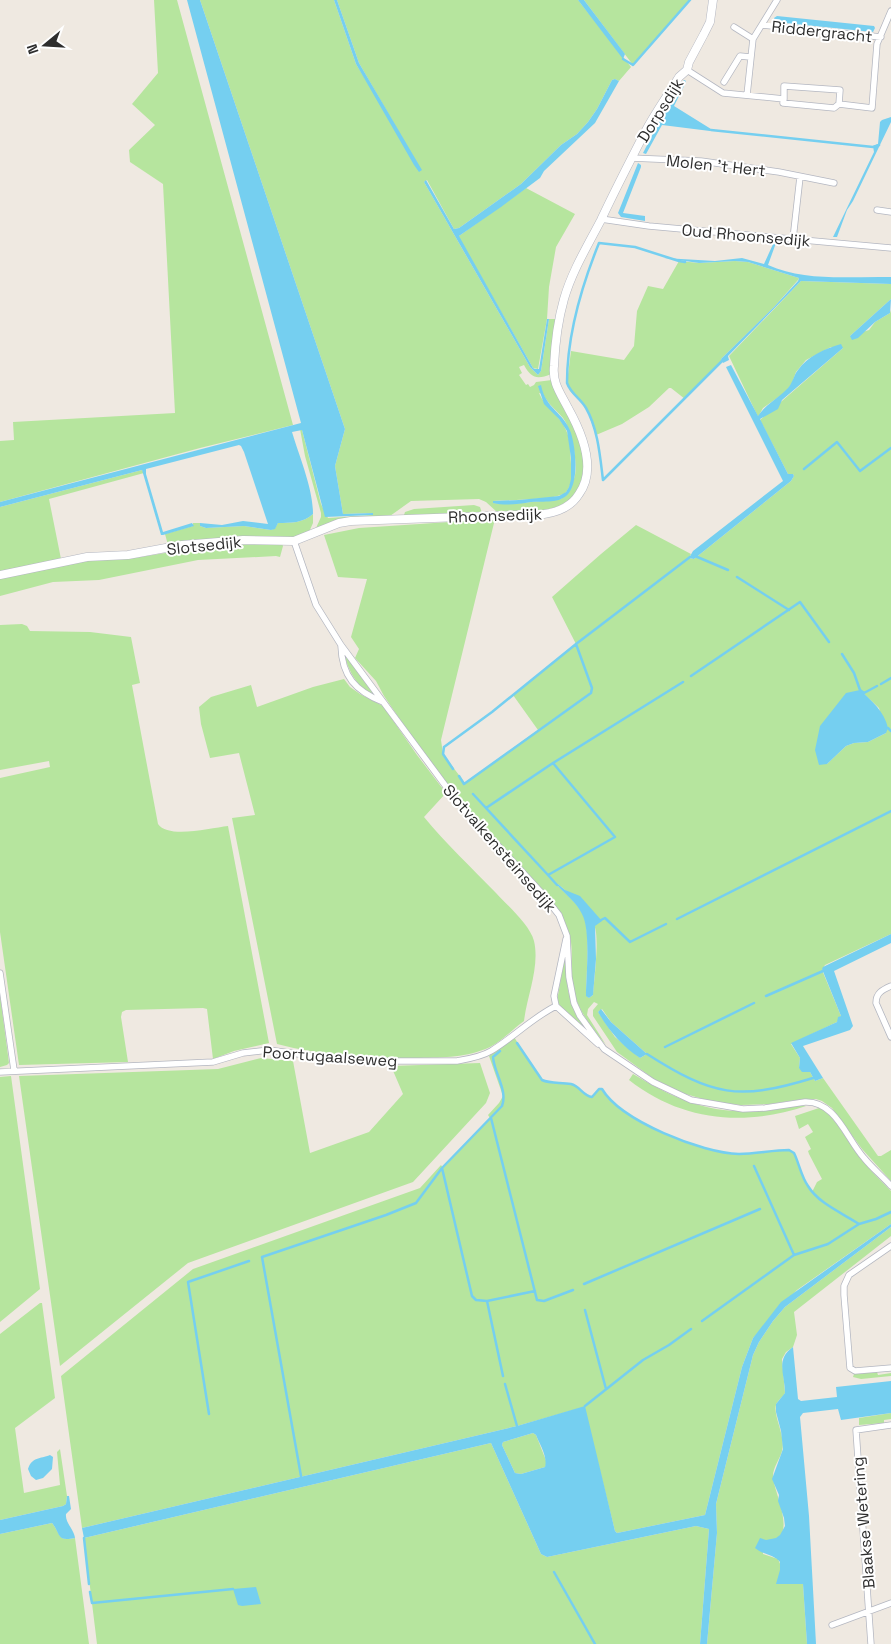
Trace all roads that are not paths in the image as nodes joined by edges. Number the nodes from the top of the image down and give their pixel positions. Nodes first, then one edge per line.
1 (714, 0) edge
2 (777, 0) edge
3 (891, 11) edge
4 (762, 25) junction
5 (734, 27) dead end
6 (881, 36) junction
7 (753, 39) junction
8 (750, 57) junction
9 (687, 70) junction
10 (724, 82) dead end
11 (747, 96) junction
12 (784, 99) junction
13 (839, 104) junction
14 (631, 158) junction
15 (800, 177) junction
16 (834, 183) dead end
17 (877, 210) dead end
18 (891, 212) edge
19 (601, 219) junction
20 (793, 238) junction
21 (891, 248) edge
22 (294, 541) junction
23 (0, 575) edge
24 (341, 645) junction
25 (384, 703) junction
26 (567, 936) junction
27 (0, 973) edge
28 (891, 986) edge
29 (556, 1006) junction
30 (891, 1037) edge
31 (604, 1048) junction
32 (14, 1070) junction
33 (0, 1072) edge
34 (891, 1186) edge
35 (891, 1246) edge
36 (891, 1368) edge
37 (891, 1425) edge
38 (891, 1604) edge
39 (870, 1612) junction
40 (832, 1625) dead end
41 (871, 1644) edge

1 - 9 street, Dorpsdijk
2 - 4 street
3 - 6 street
4 - 6 street, Riddergracht
4 - 7 street
5 - 7 street
6 - 13 street
7 - 8 street
8 - 10 street
8 - 11 street
9 - 11 street
9 - 14 street, Dorpsdijk
11 - 12 street
12 - 13 street
12 - 13 street
14 - 15 street, Molen 't Hert
14 - 19 street, Dorpsdijk
15 - 16 street, Molen 't Hert
15 - 20 street
17 - 18 street
19 - 20 street, Oud Rhoonsedijk
19 - 22 street, Rhoonsedijk
20 - 21 street, Oud Rhoonsedijk
22 - 23 street, Slotsedijk
22 - 24 street
24 - 25 street
24 - 25 street
25 - 26 street, Slotvalkensteinsedijk
26 - 29 street
26 - 31 street, Slotvalkensteinsedijk
27 - 32 street
28 - 30 street
29 - 31 street
29 - 32 street, Poortugaalseweg
31 - 34 street, Slotvalkensteinsedijk
32 - 33 street, Poortugaalseweg
35 - 36 street
37 - 39 street, Blaakse Wetering
38 - 39 street
39 - 40 street, Blaakse Wetering
39 - 41 street

